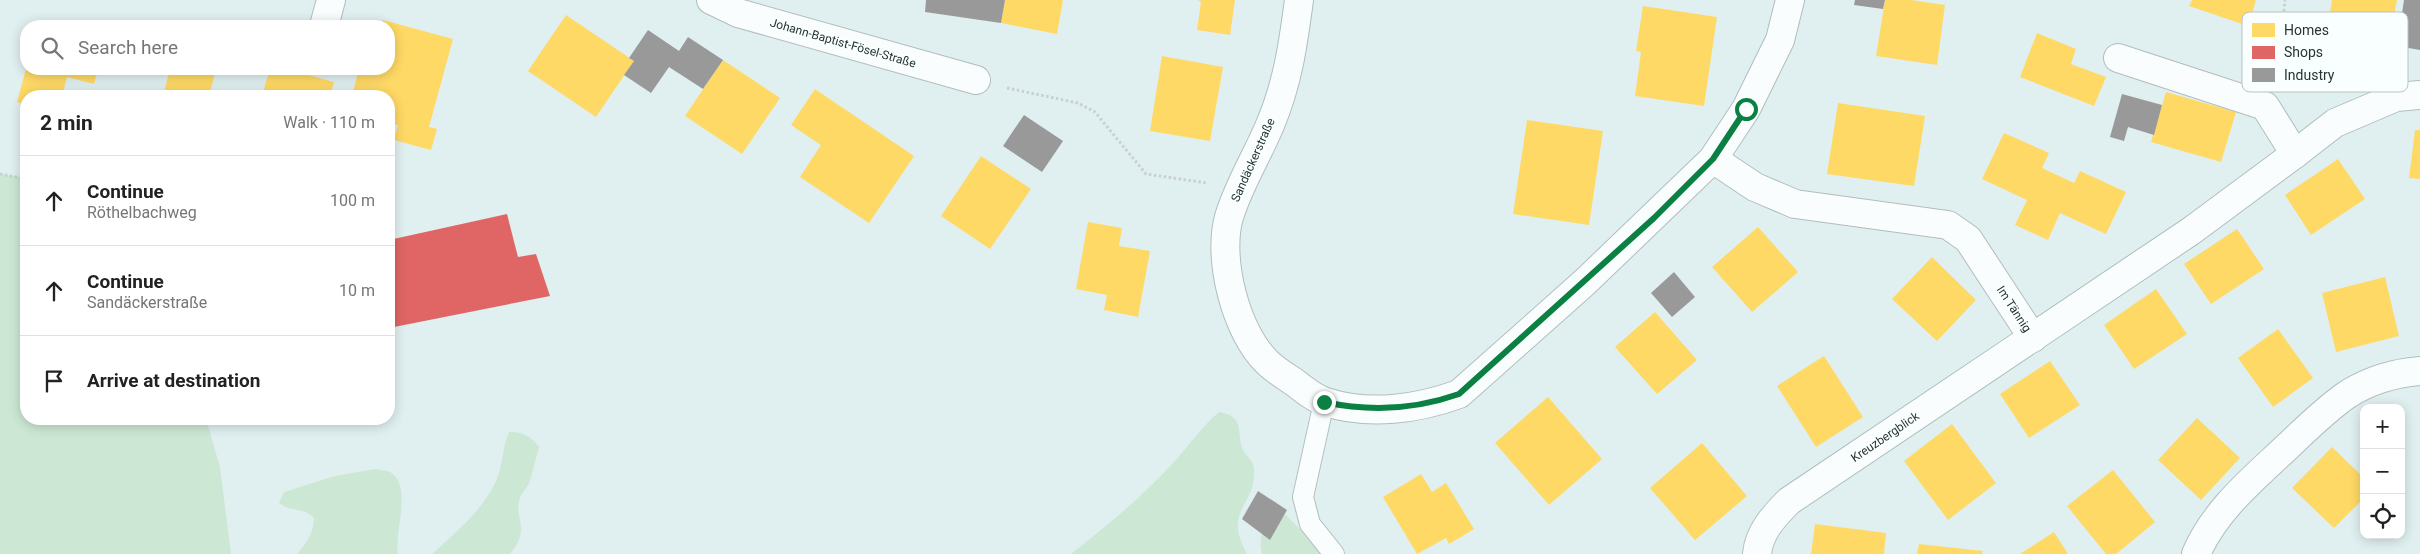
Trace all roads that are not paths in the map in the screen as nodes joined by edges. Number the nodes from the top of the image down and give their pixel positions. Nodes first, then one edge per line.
1 (331, 0) edge
2 (711, 0) edge
3 (1299, 0) edge
4 (1790, 0) edge
5 (326, 20) edge
6 (2118, 58) dead end
7 (976, 80) road end
8 (2420, 94) edge
9 (2296, 154) junction
10 (1713, 159) junction
11 (2033, 338) junction
12 (2420, 371) edge
13 (1324, 402) junction
14 (1334, 554) edge
15 (1758, 554) edge
16 (2196, 554) edge

1 - 5 street
2 - 7 street, Johann-Baptist-Fösel-Straße
3 - 13 street, Sandäckerstraße
4 - 10 street, Sandäckerstraße
6 - 9 street
8 - 9 street, Im Tännig
9 - 11 street, Im Tännig
10 - 11 street, Im Tännig
10 - 13 street, Sandäckerstraße
11 - 15 street, Kreuzbergblick
12 - 16 street
13 - 14 lane

